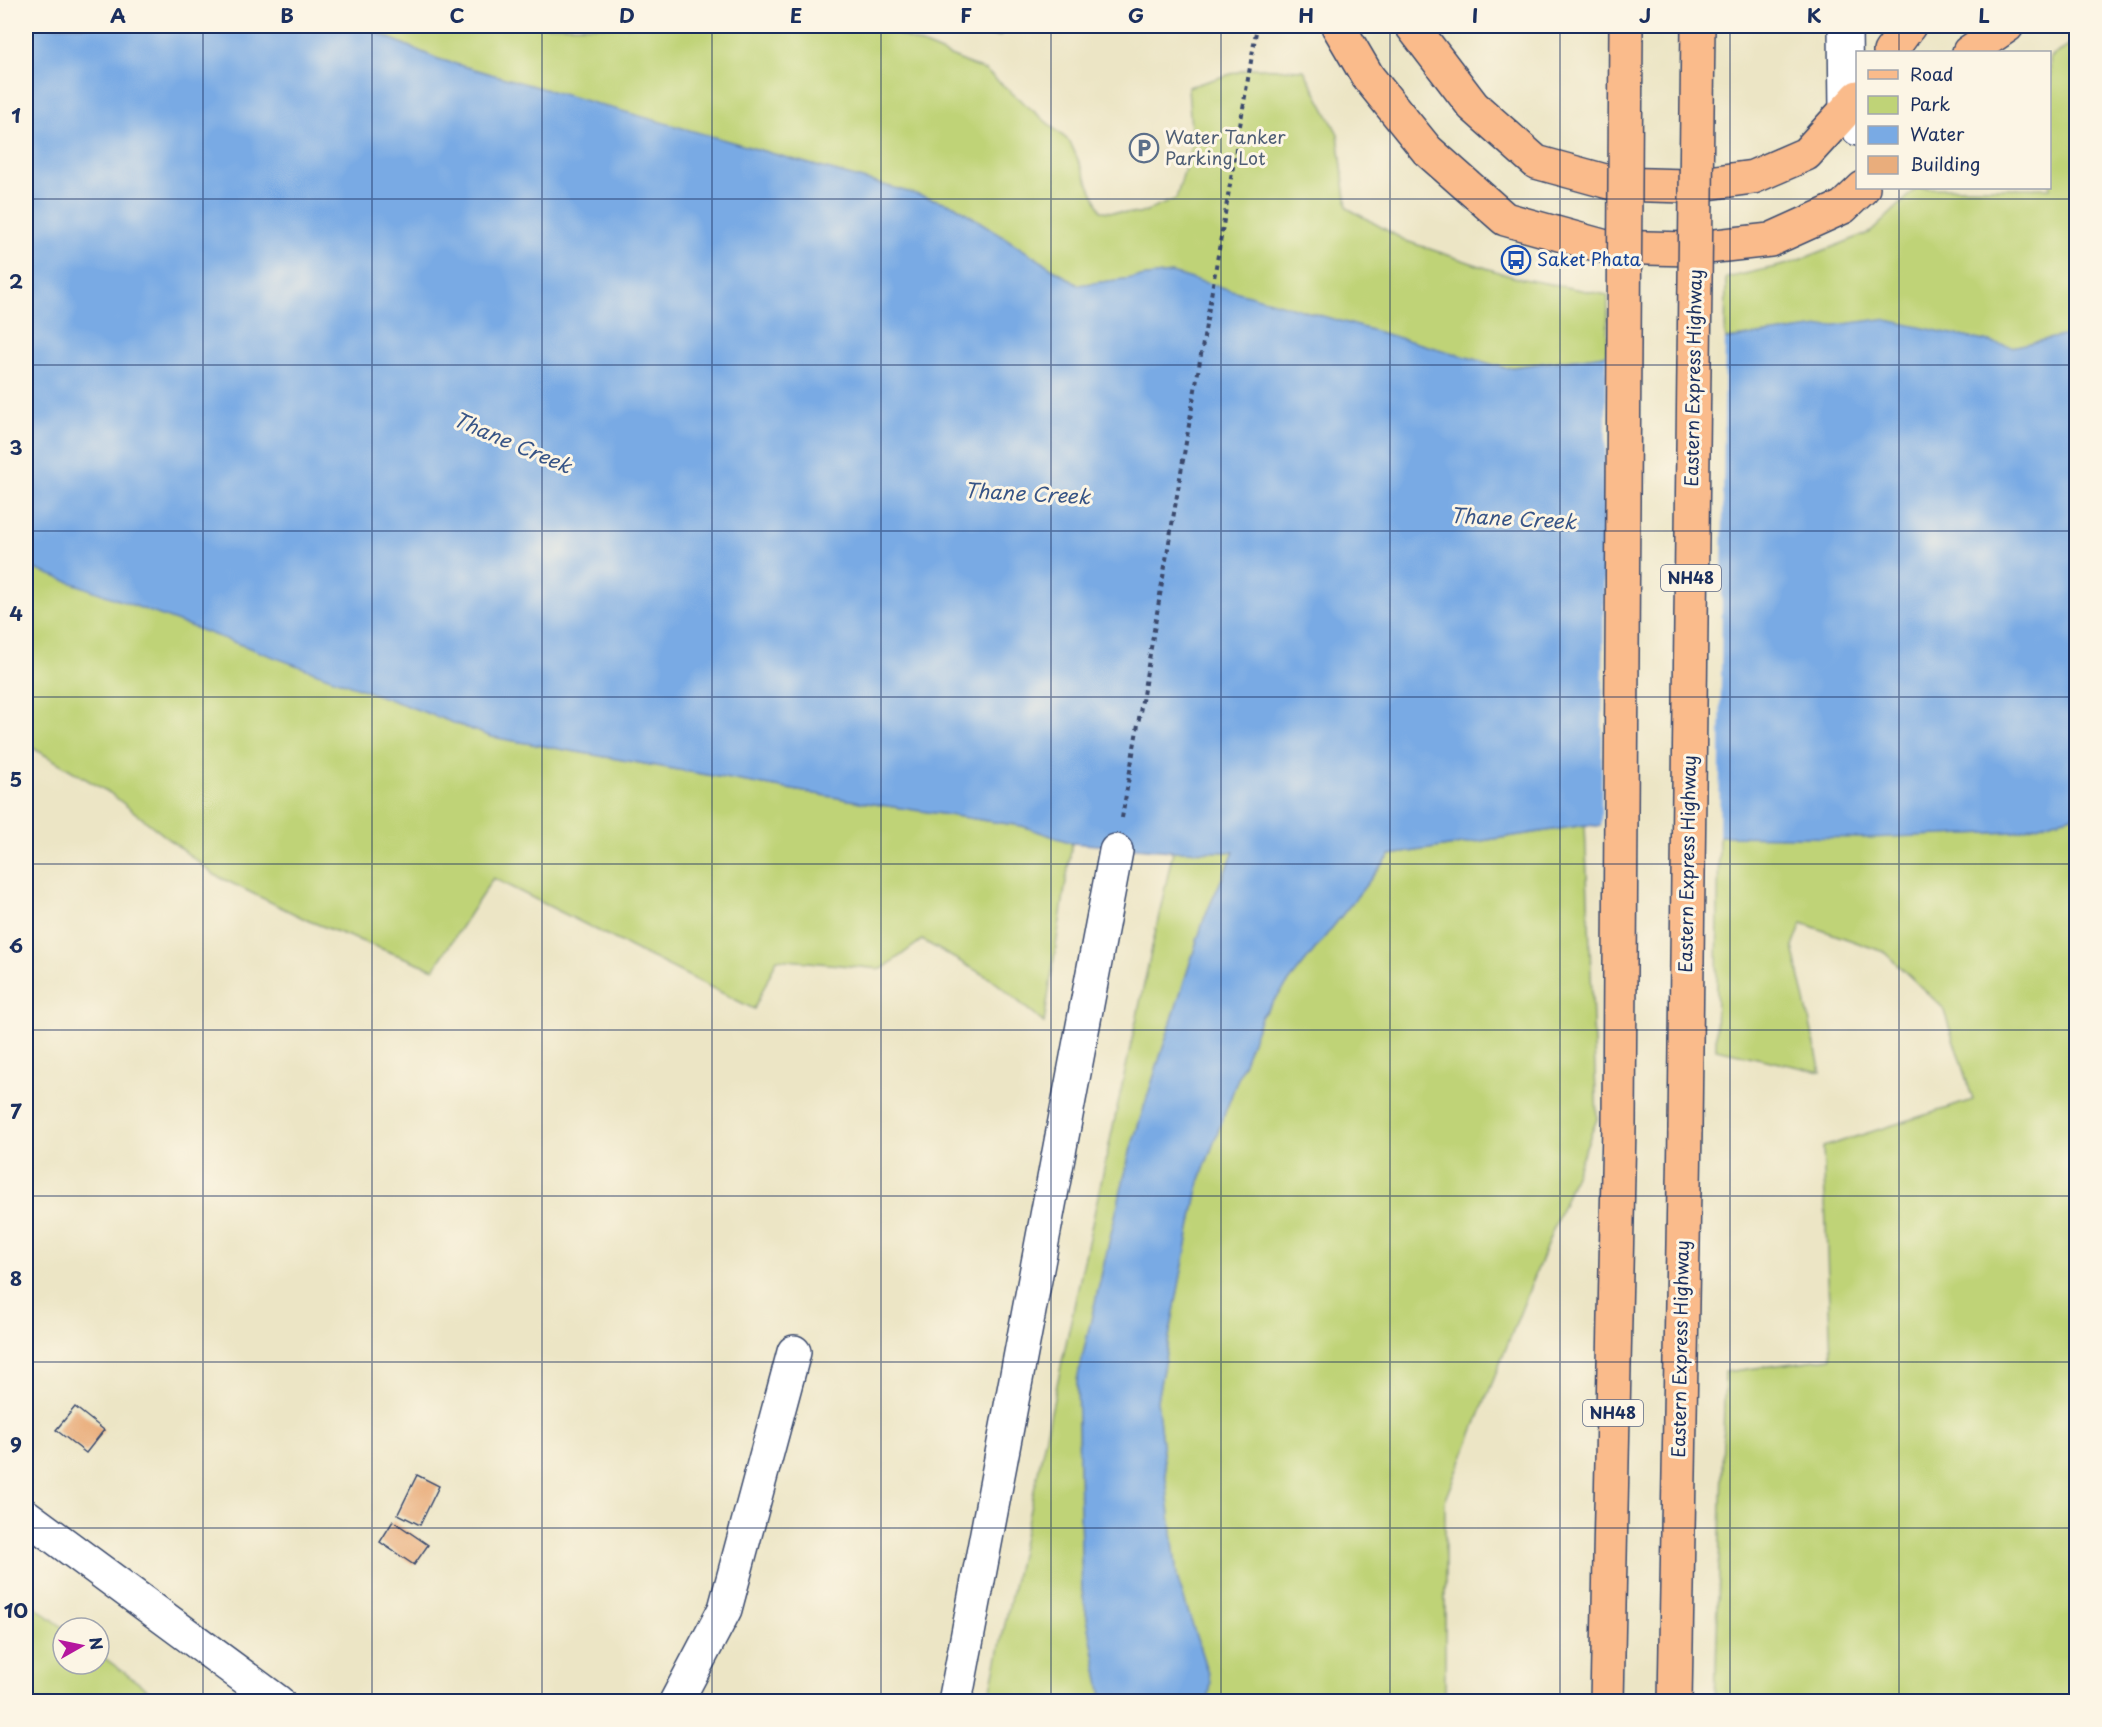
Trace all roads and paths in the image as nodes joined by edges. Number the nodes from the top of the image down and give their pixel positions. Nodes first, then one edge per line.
1 (1257, 26) edge
2 (1338, 26) edge
3 (1412, 26) edge
4 (1626, 26) edge
5 (1698, 26) edge
6 (1845, 26) edge
7 (1909, 26) edge
8 (2007, 26) edge
9 (1891, 51) edge
10 (1970, 51) edge
11 (1854, 113) edge
12 (1862, 189) edge
13 (1116, 851) joint
14 (794, 1352) dead end
15 (26, 1516) edge
16 (278, 1701) edge
17 (676, 1701) edge
18 (955, 1701) edge
19 (1607, 1701) edge
20 (1675, 1701) edge

1 - 13 path
2 - 12 main road
3 - 11 main road
4 - 19 main road, NH48, bridge
5 - 20 main road, Eastern Express Highway / NH48, bridge
6 - 11 street
7 - 9 main road
8 - 10 main road
13 - 18 street
14 - 17 street
15 - 16 street

